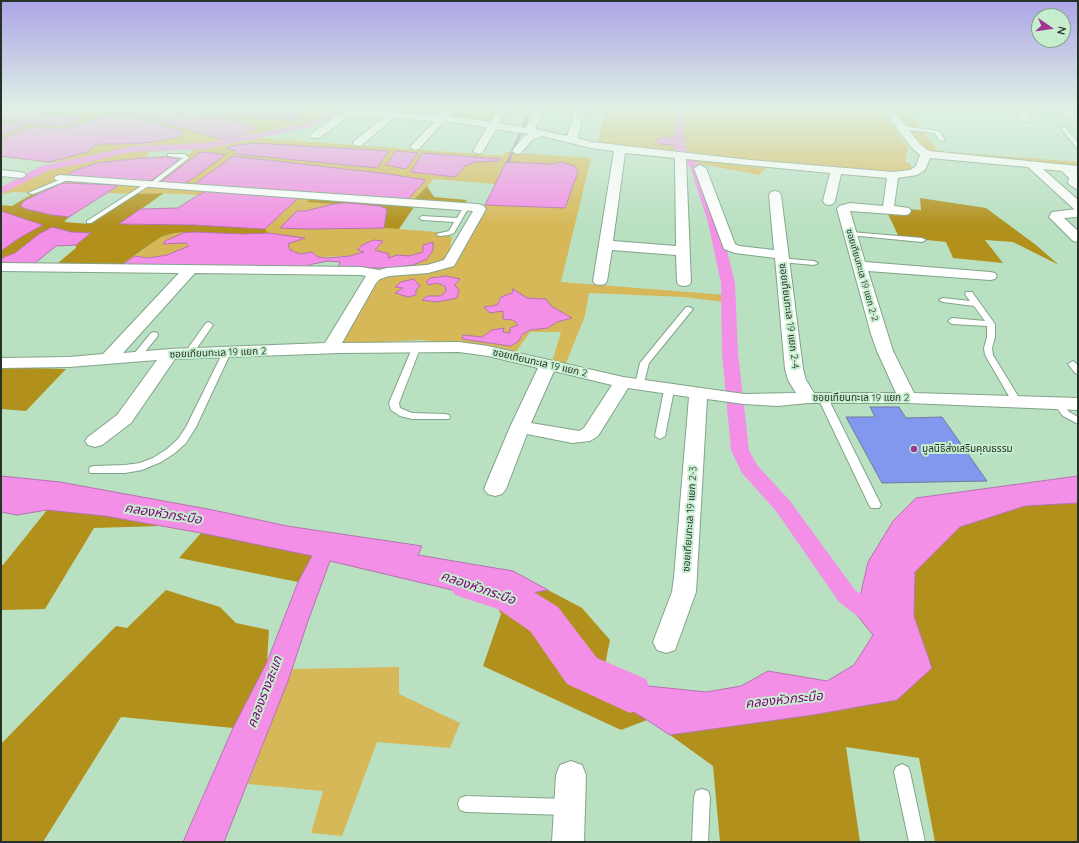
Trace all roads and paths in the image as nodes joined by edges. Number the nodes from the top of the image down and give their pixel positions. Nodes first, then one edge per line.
1 (480, 147) edge
2 (520, 147) edge
3 (607, 147) edge
4 (918, 147) edge
5 (620, 149) junction
6 (478, 150) dead end
7 (517, 151) dead end
8 (926, 154) junction
9 (170, 155) dead end
10 (680, 156) junction
11 (1032, 165) junction
12 (700, 168) dead end
13 (1066, 168) junction
14 (1078, 168) edge
15 (836, 170) junction
16 (1, 173) edge
17 (20, 175) dead end
18 (893, 175) junction
19 (63, 178) joint
20 (150, 184) junction
21 (1078, 186) edge
22 (31, 193) dead end
23 (775, 195) dead end
24 (829, 201) dead end
25 (466, 206) junction
26 (1078, 206) edge
27 (905, 211) dead end
28 (882, 212) junction
29 (1078, 213) edge
30 (422, 218) dead end
31 (457, 220) junction
32 (89, 222) dead end
33 (439, 234) dead end
34 (851, 234) junction
35 (1078, 238) edge
36 (922, 240) dead end
37 (606, 245) junction
38 (682, 251) junction
39 (781, 257) junction
40 (814, 263) dead end
41 (860, 266) junction
42 (1, 267) edge
43 (190, 270) junction
44 (378, 274) junction
45 (990, 276) dead end
46 (600, 281) dead end
47 (684, 282) dead end
48 (969, 294) dead end
49 (943, 300) dead end
50 (976, 304) junction
51 (689, 309) dead end
52 (952, 322) dead end
53 (991, 324) junction
54 (209, 325) dead end
55 (154, 335) dead end
56 (416, 346) junction
57 (331, 348) junction
58 (227, 352) junction
59 (189, 353) junction
60 (170, 354) junction
61 (136, 357) junction
62 (108, 359) junction
63 (1, 363) edge
64 (548, 365) junction
65 (632, 384) junction
66 (669, 390) junction
67 (698, 394) junction
68 (815, 398) junction
69 (908, 398) junction
70 (1016, 401) junction
71 (1058, 403) junction
72 (1078, 404) edge
73 (445, 417) dead end
74 (1078, 421) edge
75 (520, 427) junction
76 (660, 436) dead end
77 (95, 442) dead end
78 (94, 470) dead end
79 (495, 489) dead end
80 (875, 505) dead end
81 (666, 642) dead end
82 (902, 772) dead end
83 (571, 775) dead end
84 (702, 797) dead end
85 (466, 804) dead end
86 (569, 807) junction
87 (568, 842) edge
88 (700, 842) edge
89 (917, 842) edge

1 - 6 street
2 - 7 street
3 - 5 street
4 - 8 street
5 - 10 street
5 - 37 street
8 - 11 street
8 - 18 street
9 - 20 lane
10 - 15 street
10 - 38 street
11 - 13 street
11 - 26 street
12 - 39 street, ซอยเทียนทะเล 19 แยก 2-4
13 - 14 street
13 - 21 street
15 - 18 street
15 - 24 street
16 - 17 street
18 - 28 street
19 - 20 street
19 - 22 lane
20 - 25 street
20 - 32 lane
23 - 39 street, ซอยเทียนทะเล 19 แยก 2-4
25 - 31 lane
25 - 44 street
27 - 28 street, ซอยเทียนทะเล 19 แยก 2-2
28 - 34 street, ซอยเทียนทะเล 19 แยก 2-2
29 - 35 street
30 - 31 lane
31 - 33 lane
34 - 36 lane
34 - 41 street, ซอยเทียนทะเล 19 แยก 2-2
37 - 38 street
37 - 46 street
38 - 47 street
39 - 40 lane
39 - 68 street, ซอยเทียนทะเล 19 แยก 2-4
41 - 45 street
41 - 69 street, ซอยเทียนทะเล 19 แยก 2-2
42 - 43 street
43 - 44 street
43 - 62 street
44 - 57 street
48 - 50 lane
49 - 50 lane
50 - 53 lane
51 - 65 lane
52 - 53 lane
53 - 70 lane
54 - 59 lane
55 - 61 lane
56 - 57 street, ซอยเทียนทะเล 19 แยก 2
56 - 64 street, ซอยเทียนทะเล 19 แยก 2
56 - 73 lane
57 - 58 street, ซอยเทียนทะเล 19 แยก 2
58 - 59 street, ซอยเทียนทะเล 19 แยก 2
58 - 78 lane
59 - 60 street, ซอยเทียนทะเล 19 แยก 2
60 - 61 street, ซอยเทียนทะเล 19 แยก 2
60 - 77 street
61 - 62 street, ซอยเทียนทะเล 19 แยก 2
62 - 63 street, ซอยเทียนทะเล 19 แยก 2
64 - 65 street, ซอยเทียนทะเล 19 แยก 2
64 - 75 street
65 - 66 street, ซอยเทียนทะเล 19 แยก 2
65 - 75 street
66 - 67 street, ซอยเทียนทะเล 19 แยก 2
66 - 76 lane
67 - 68 street, ซอยเทียนทะเล 19 แยก 2
67 - 81 street, ซอยเทียนทะเล 19 แยก 2-3
68 - 69 street, ซอยเทียนทะเล 19 แยก 2
68 - 80 lane
69 - 70 street, ซอยเทียนทะเล 19 แยก 2
70 - 71 street, ซอยเทียนทะเล 19 แยก 2
71 - 72 street, ซอยเทียนทะเล 19 แยก 2
71 - 74 lane
75 - 79 street
82 - 89 lane
83 - 86 street
84 - 88 lane
85 - 86 lane
86 - 87 street

